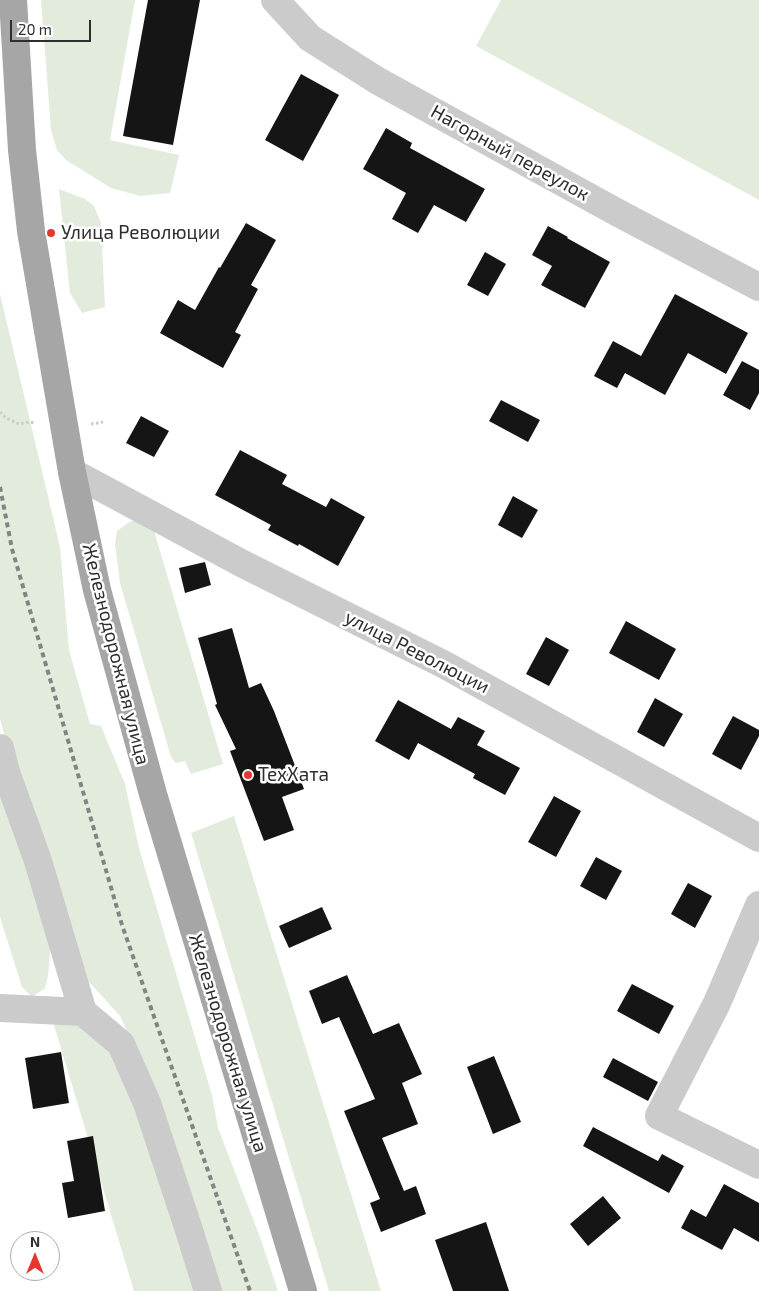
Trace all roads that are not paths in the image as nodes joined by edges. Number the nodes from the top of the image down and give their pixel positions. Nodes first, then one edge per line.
1 (12, 0) edge
2 (275, 0) edge
3 (759, 287) edge
4 (72, 472) junction
5 (0, 748) edge
6 (759, 838) edge
7 (759, 906) edge
8 (0, 1008) edge
9 (83, 1012) junction
10 (759, 1165) edge
11 (208, 1291) edge
12 (303, 1291) edge

1 - 4 main road, Железнодорожная улица
2 - 3 street, Нагорный переулок
4 - 6 street, улица Революции
4 - 12 main road, Железнодорожная улица
5 - 9 street
7 - 10 street
8 - 9 street
9 - 11 street

